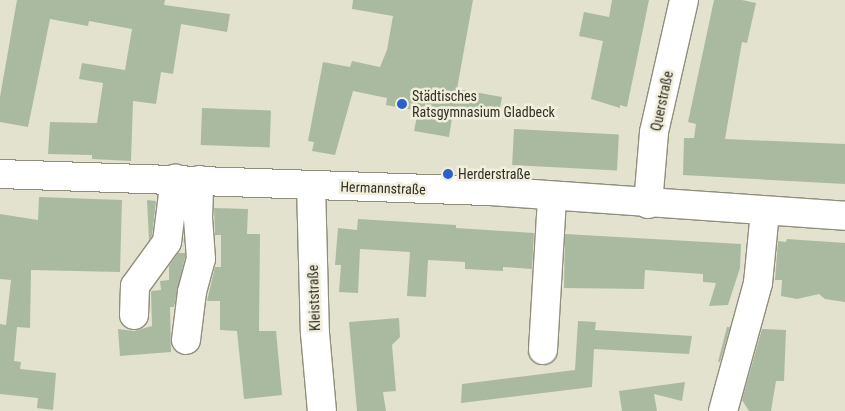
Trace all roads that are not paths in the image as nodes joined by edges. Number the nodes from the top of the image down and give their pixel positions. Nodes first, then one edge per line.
1 (684, 0) edge
2 (0, 174) edge
3 (187, 179) junction
4 (311, 185) junction
5 (552, 197) junction
6 (648, 204) junction
7 (765, 211) junction
8 (845, 216) edge
9 (134, 315) dead end
10 (186, 340) dead end
11 (543, 350) dead end
12 (322, 411) edge
13 (723, 411) edge

1 - 6 street, Querstraße
2 - 3 street, Hermannstraße
3 - 4 street, Hermannstraße
3 - 9 street
3 - 10 street
4 - 5 street, Hermannstraße
4 - 12 street, Kleiststraße
5 - 6 street, Hermannstraße
5 - 11 street
6 - 7 street, Hermannstraße
7 - 8 street, Hermannstraße
7 - 13 street

